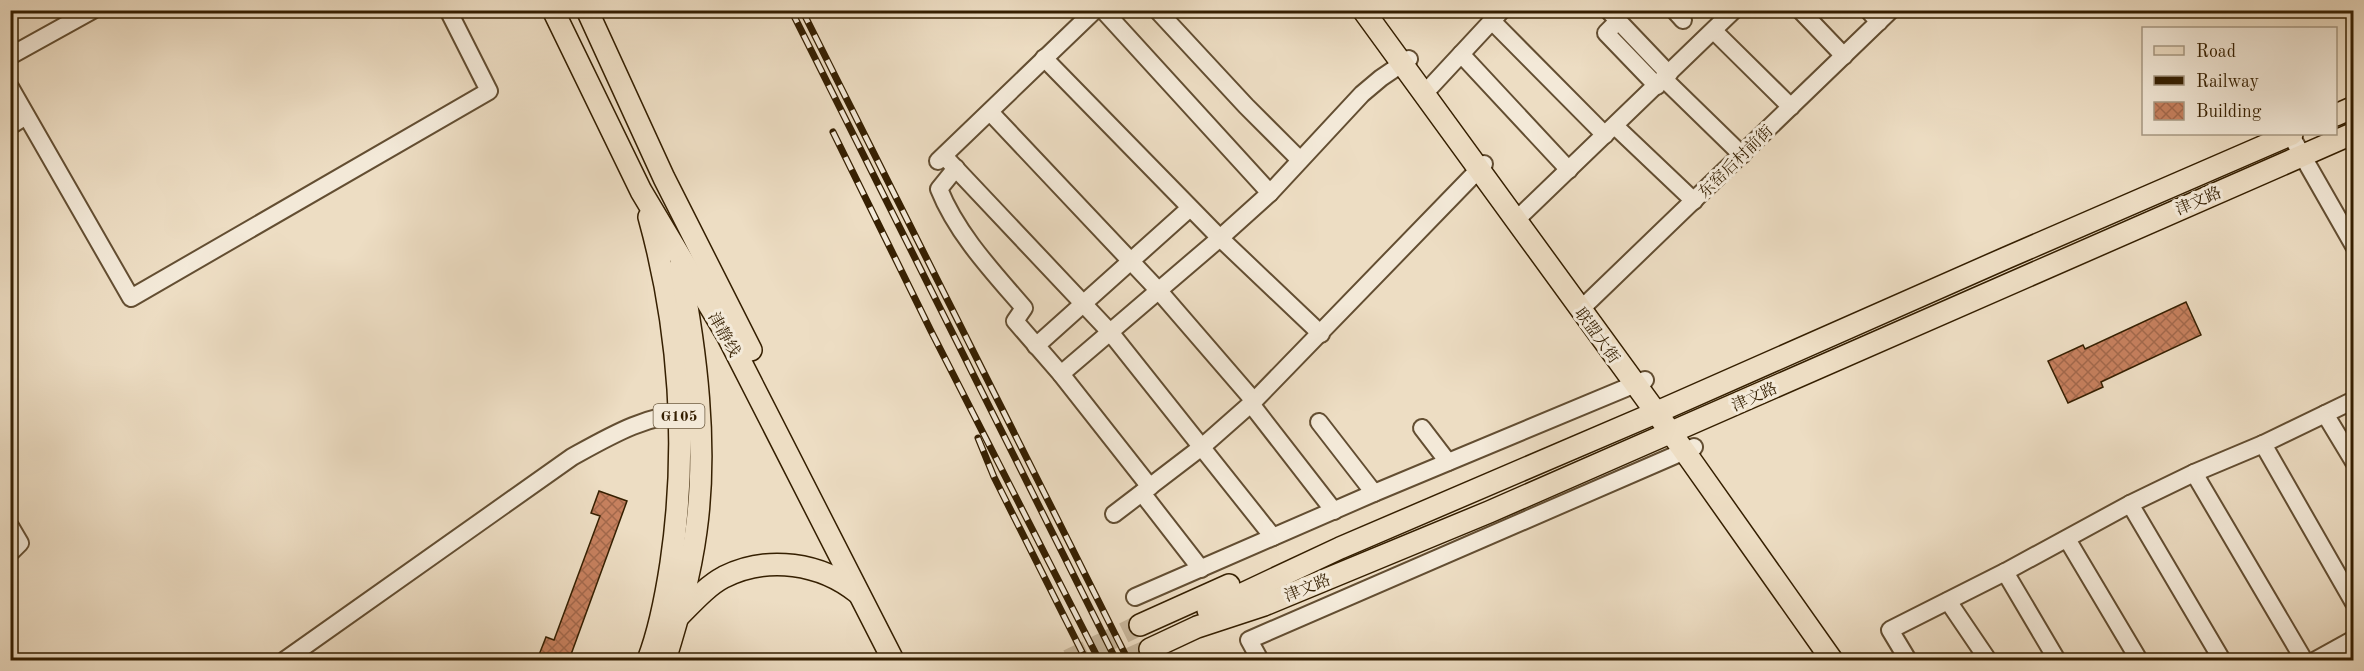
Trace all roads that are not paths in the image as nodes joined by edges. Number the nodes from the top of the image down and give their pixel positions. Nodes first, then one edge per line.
1 (93, 10) edge
2 (448, 10) edge
3 (553, 10) edge
4 (587, 10) edge
5 (1095, 10) edge
6 (1103, 10) edge
7 (1157, 10) edge
8 (1363, 10) edge
9 (1375, 10) edge
10 (1734, 10) edge
11 (1800, 10) edge
12 (1879, 14) edge
13 (1497, 16) edge
14 (1613, 16) edge
15 (1714, 31) junction
16 (1461, 54) junction
17 (10, 56) edge
18 (1844, 56) junction
19 (1044, 58) junction
20 (1405, 61) junction
21 (1664, 80) junction
22 (10, 87) edge
23 (1426, 92) junction
24 (1791, 107) junction
25 (2354, 107) edge
26 (990, 112) junction
27 (2337, 115) edge
28 (26, 116) junction
29 (10, 126) edge
30 (1610, 131) junction
31 (2354, 133) edge
32 (2289, 135) edge
33 (2292, 135) edge
34 (1742, 154) junction
35 (2302, 156) junction
36 (1300, 160) junction
37 (1481, 167) junction
38 (956, 168) junction
39 (1569, 170) junction
40 (664, 178) junction
41 (641, 191) junction
42 (1270, 193) junction
43 (1694, 201) junction
44 (1190, 207) junction
45 (1518, 218) junction
46 (1220, 238) junction
47 (2354, 246) edge
48 (677, 251) junction
49 (1130, 261) junction
50 (1159, 291) junction
51 (1084, 303) junction
52 (1583, 307) junction
53 (1110, 332) junction
54 (1321, 334) junction
55 (1036, 346) junction
56 (1061, 374) junction
57 (1639, 382) junction
58 (2354, 400) edge
59 (1253, 403) junction
60 (1661, 411) junction
61 (688, 413) junction
62 (2325, 414) junction
63 (1320, 422) dead end
64 (1422, 428) dead end
65 (1676, 431) junction
66 (2263, 444) junction
67 (1203, 446) junction
68 (1689, 450) junction
69 (1448, 462) junction
70 (2354, 462) edge
71 (2194, 472) junction
72 (1146, 490) junction
73 (1374, 493) junction
74 (2130, 504) junction
75 (1334, 511) junction
76 (1114, 514) dead end
77 (10, 526) edge
78 (1274, 537) junction
79 (2067, 539) junction
80 (10, 554) edge
81 (1201, 569) junction
82 (2005, 572) junction
83 (860, 595) junction
84 (1135, 597) dead end
85 (1948, 601) junction
86 (2354, 603) edge
87 (678, 617) junction
88 (2354, 639) edge
89 (1148, 643) edge
90 (656, 655) edge
91 (285, 660) edge
92 (893, 660) edge
93 (908, 660) edge
94 (1260, 660) edge
95 (1832, 660) edge
96 (1842, 660) edge
97 (1908, 660) edge
98 (1988, 660) edge
99 (2056, 660) edge
100 (2139, 660) edge
101 (2222, 660) edge
102 (2304, 660) edge
103 (2316, 660) edge

1 - 17 street
2 - 28 street
3 - 41 main road, 津静线 / G105
4 - 40 main road, 津静线
5 - 19 street
6 - 42 street
7 - 36 street
8 - 20 main road
9 - 20 main road
10 - 15 street
11 - 18 street
12 - 18 street, 东窑后村前街
13 - 16 street
13 - 30 street
14 - 21 street
15 - 21 street
15 - 24 street
16 - 23 street
16 - 39 street
18 - 24 street, 东窑后村前街
19 - 26 street
19 - 44 street
20 - 23 main road
20 - 36 street
21 - 30 street
21 - 34 street
22 - 28 street
23 - 37 main road
24 - 34 street, 东窑后村前街
25 - 27 main road
26 - 38 street
26 - 49 street
28 - 29 street
30 - 39 street
30 - 43 street
31 - 35 main road, 津文路
32 - 60 main road, 津文路
33 - 35 street
34 - 43 street, 东窑后村前街
35 - 47 street
35 - 65 main road, 津文路
36 - 42 street
37 - 45 main road
37 - 54 street
38 - 51 street
38 - 55 street
39 - 45 street
40 - 48 main road
40 - 93 main road, 津静线
41 - 48 main road, 津静线
41 - 61 main road, G105
42 - 46 street
43 - 52 street, 东窑后村前街
44 - 46 street
44 - 49 street
45 - 52 main road
46 - 50 street
46 - 54 street
48 - 61 main road
48 - 83 main road, 津静线
49 - 50 street
49 - 51 street
50 - 53 street
50 - 59 street
51 - 53 street
51 - 55 street
52 - 57 main road
53 - 56 street
53 - 67 street
54 - 59 street
55 - 56 street
56 - 72 street
57 - 60 main road
57 - 69 street
58 - 62 street
59 - 67 street
59 - 75 street
60 - 65 main road
60 - 89 main road, 津文路
61 - 87 main road
61 - 90 main road, G105
61 - 91 street
62 - 66 street
62 - 70 street
63 - 73 street
64 - 69 street
65 - 68 main road
65 - 89 main road, 津文路
66 - 71 street
66 - 86 street
67 - 72 street
67 - 78 street
68 - 94 street
68 - 95 main road
68 - 96 main road
69 - 73 street
71 - 74 street
71 - 102 street
72 - 76 street
72 - 81 street
73 - 75 street
74 - 79 street
74 - 101 street
75 - 78 street
77 - 80 street
78 - 81 street
79 - 82 street
79 - 100 street
81 - 84 street
82 - 85 street
82 - 99 street
83 - 87 main road
83 - 92 main road, 津静线
85 - 97 street
85 - 98 street
87 - 90 main road
88 - 103 street

